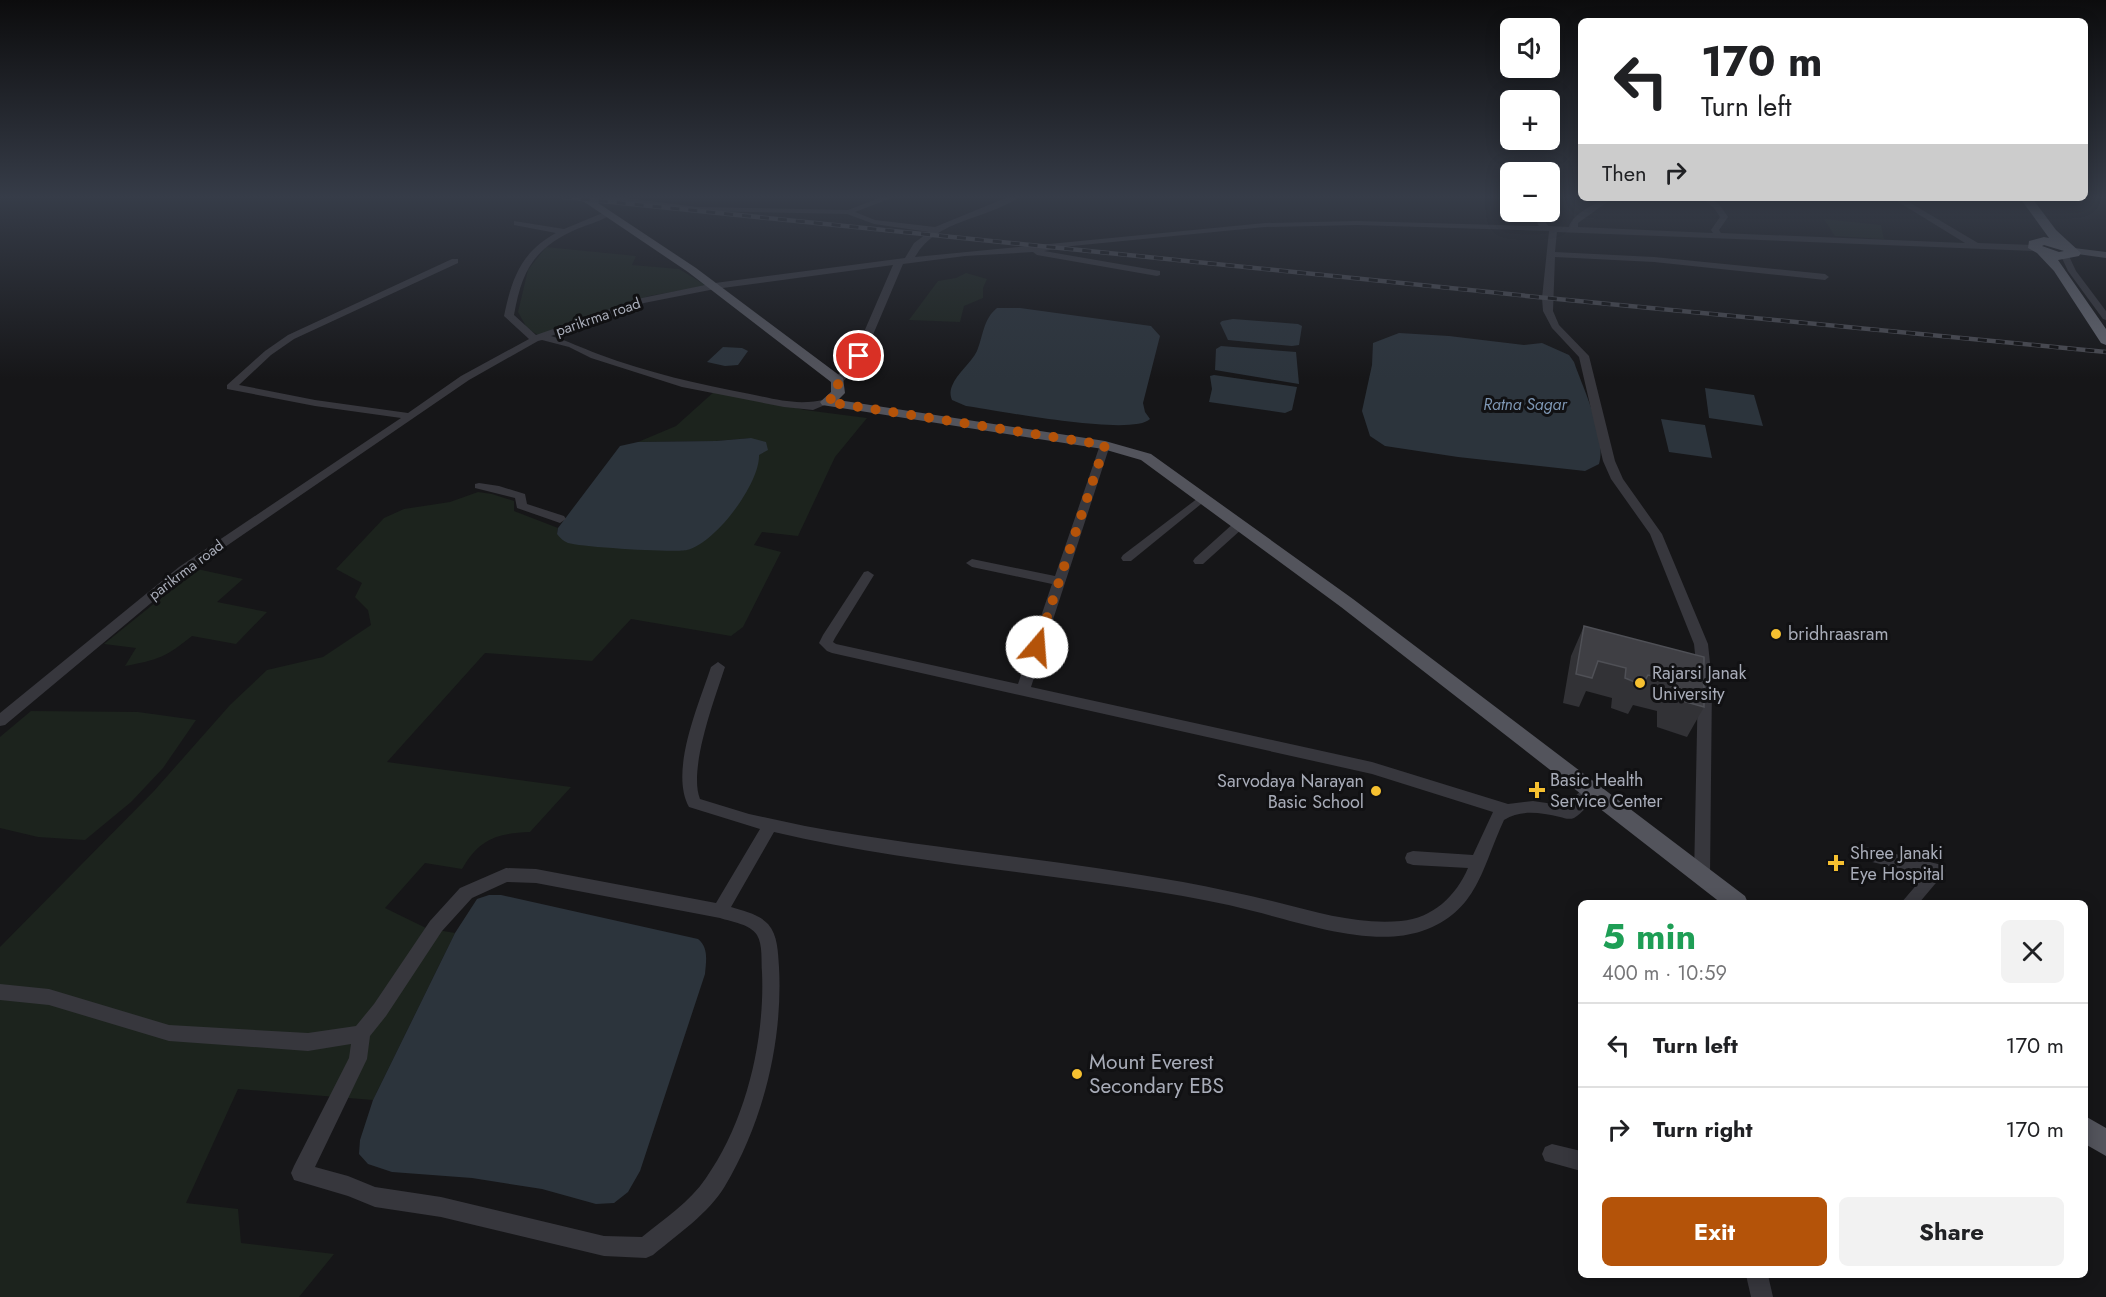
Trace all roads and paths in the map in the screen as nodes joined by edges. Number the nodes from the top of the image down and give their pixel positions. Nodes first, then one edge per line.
1 (531, 258) edge
2 (674, 258) edge
3 (907, 258) edge
4 (935, 258) edge
5 (1060, 258) edge
6 (1551, 258) edge
7 (1638, 258) edge
8 (2048, 258) edge
9 (2069, 258) edge
10 (455, 261) dead end
11 (904, 261) junction
12 (1157, 273) dead end
13 (1825, 278) dead end
14 (716, 286) junction
15 (2106, 318) edge
16 (539, 338) junction
17 (2106, 340) edge
18 (838, 381) junction
19 (827, 402) junction
20 (410, 416) junction
21 (1105, 445) junction
22 (479, 486) dead end
23 (1202, 498) junction
24 (561, 519) dead end
25 (1239, 525) junction
26 (1127, 558) dead end
27 (1198, 561) dead end
28 (972, 563) dead end
29 (868, 575) dead end
30 (1059, 581) junction
31 (718, 667) dead end
32 (1023, 691) junction
33 (0, 721) edge
34 (1592, 790) junction
35 (1507, 810) junction
36 (770, 825) junction
37 (1866, 854) dead end
38 (1413, 858) dead end
39 (1480, 862) junction
40 (1702, 876) junction
41 (1733, 900) edge
42 (1912, 900) edge
43 (720, 911) junction
44 (0, 992) edge
45 (361, 1033) junction
46 (2088, 1131) edge
47 (2106, 1143) edge
48 (1552, 1154) dead end
49 (1578, 1160) edge
50 (1758, 1278) edge
51 (1762, 1297) edge

1 - 16 street
2 - 14 main road
3 - 11 street
4 - 11 street, parikrma road
5 - 12 street
6 - 40 street
7 - 13 street
8 - 17 highway
9 - 15 street
10 - 20 street
11 - 14 street, parikrma road
11 - 18 street
14 - 16 street, parikrma road
14 - 18 main road
16 - 19 street
16 - 20 street, parikrma road
18 - 19 main road
19 - 21 main road
20 - 33 street, parikrma road
21 - 23 main road
21 - 30 street
22 - 24 street
23 - 25 main road
23 - 26 street
25 - 27 street
25 - 34 main road
28 - 30 street
29 - 32 street
30 - 32 street
31 - 36 street
32 - 35 street
34 - 35 street
34 - 40 main road
35 - 39 street
36 - 39 street
36 - 43 street
37 - 42 street
38 - 39 street
40 - 41 main road
43 - 45 street
43 - 45 street
44 - 45 street
46 - 47 main road
48 - 49 street
50 - 51 street

